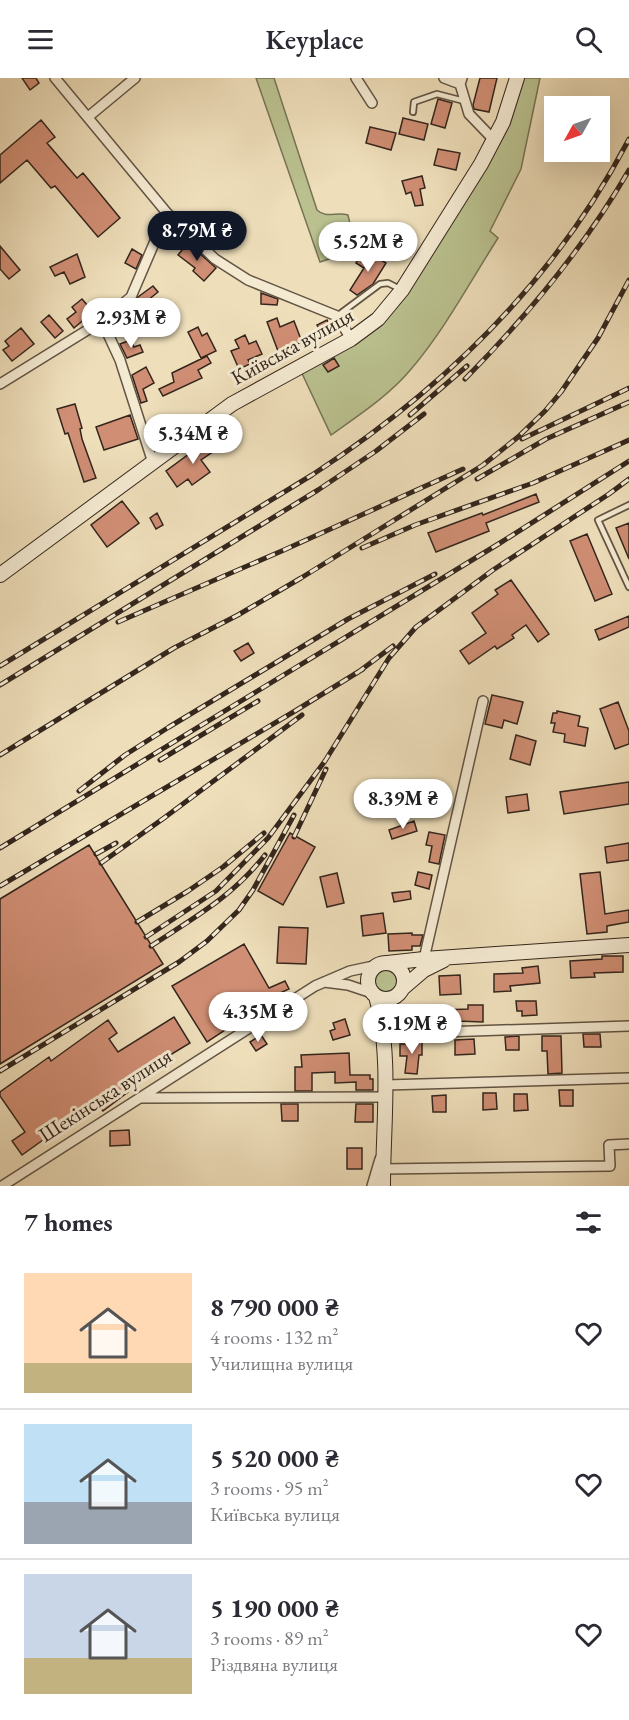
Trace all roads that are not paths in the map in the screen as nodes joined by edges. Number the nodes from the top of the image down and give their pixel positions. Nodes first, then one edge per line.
1 (55, 78) edge
2 (135, 78) edge
3 (356, 78) edge
4 (444, 78) edge
5 (517, 78) edge
6 (461, 81) edge
7 (465, 101) junction
8 (372, 103) dead end
9 (413, 112) dead end
10 (88, 117) junction
11 (494, 140) junction
12 (167, 213) junction
13 (402, 290) junction
14 (337, 316) junction
15 (102, 321) junction
16 (351, 339) junction
17 (0, 384) edge
18 (153, 463) junction
19 (629, 505) edge
20 (0, 574) edge
21 (629, 587) edge
22 (483, 701) dead end
23 (629, 945) edge
24 (449, 958) junction
25 (424, 959) junction
26 (383, 964) junction
27 (322, 982) junction
28 (400, 991) junction
29 (374, 995) junction
30 (629, 1026) edge
31 (382, 1034) junction
32 (629, 1078) edge
33 (385, 1091) junction
34 (140, 1098) junction
35 (629, 1144) edge
36 (384, 1145) junction
37 (383, 1168) junction
38 (2, 1186) edge
39 (372, 1186) edge
40 (383, 1186) edge

1 - 10 street
2 - 10 street
3 - 8 street
4 - 6 street
5 - 11 street, Київська вулиця
6 - 7 street
7 - 9 lane
7 - 11 street
10 - 12 street
11 - 13 street, Київська вулиця
12 - 14 street
12 - 15 street
13 - 14 lane
13 - 16 street, Київська вулиця
14 - 16 street
15 - 17 street
15 - 18 street
16 - 18 street, Київська вулиця
18 - 20 street, Київська вулиця
19 - 21 lane
22 - 25 street
23 - 24 street, Шекінська вулиця
24 - 25 street, Шекінська вулиця
24 - 28 street, Шекінська вулиця
25 - 26 street, Шекінська вулиця
26 - 27 street, Шекінська вулиця
26 - 28 street
26 - 29 street
27 - 29 street
27 - 34 street, Шекінська вулиця
28 - 29 street
28 - 31 street
29 - 31 street
30 - 31 street
31 - 33 street
32 - 33 street
33 - 34 street
33 - 36 street
34 - 38 street, Шекінська вулиця
35 - 37 street
36 - 37 street
36 - 39 street
37 - 40 street

